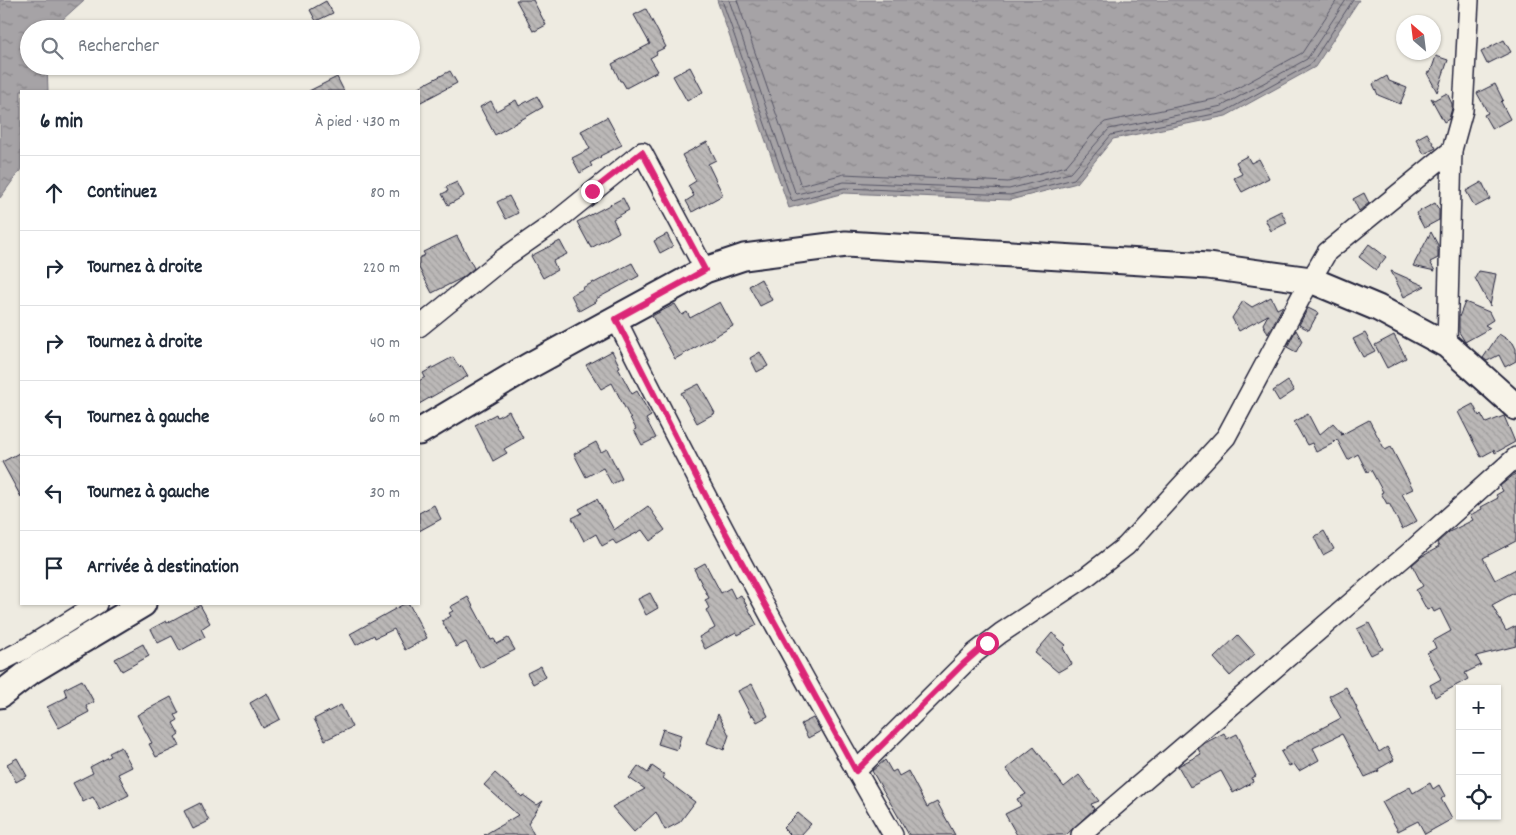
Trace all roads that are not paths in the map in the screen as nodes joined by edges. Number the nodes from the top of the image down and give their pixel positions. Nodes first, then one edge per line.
1 (1469, 0) edge
2 (1452, 150) junction
3 (705, 270) junction
4 (1311, 280) junction
5 (616, 319) junction
6 (420, 326) edge
7 (1446, 345) junction
8 (1516, 407) edge
9 (420, 431) edge
10 (1516, 457) edge
11 (95, 605) edge
12 (141, 605) edge
13 (122, 616) junction
14 (25, 649) junction
15 (0, 662) edge
16 (0, 695) edge
17 (856, 771) junction
18 (892, 835) edge
19 (1081, 835) edge

1 - 2 street
2 - 4 street
2 - 7 street
3 - 4 main road
3 - 5 main road
3 - 6 street
4 - 7 main road
4 - 17 street
5 - 9 main road
5 - 17 street
7 - 8 main road
10 - 19 street
11 - 14 street
12 - 13 main road
13 - 14 street
13 - 16 main road
14 - 15 street
17 - 18 street

